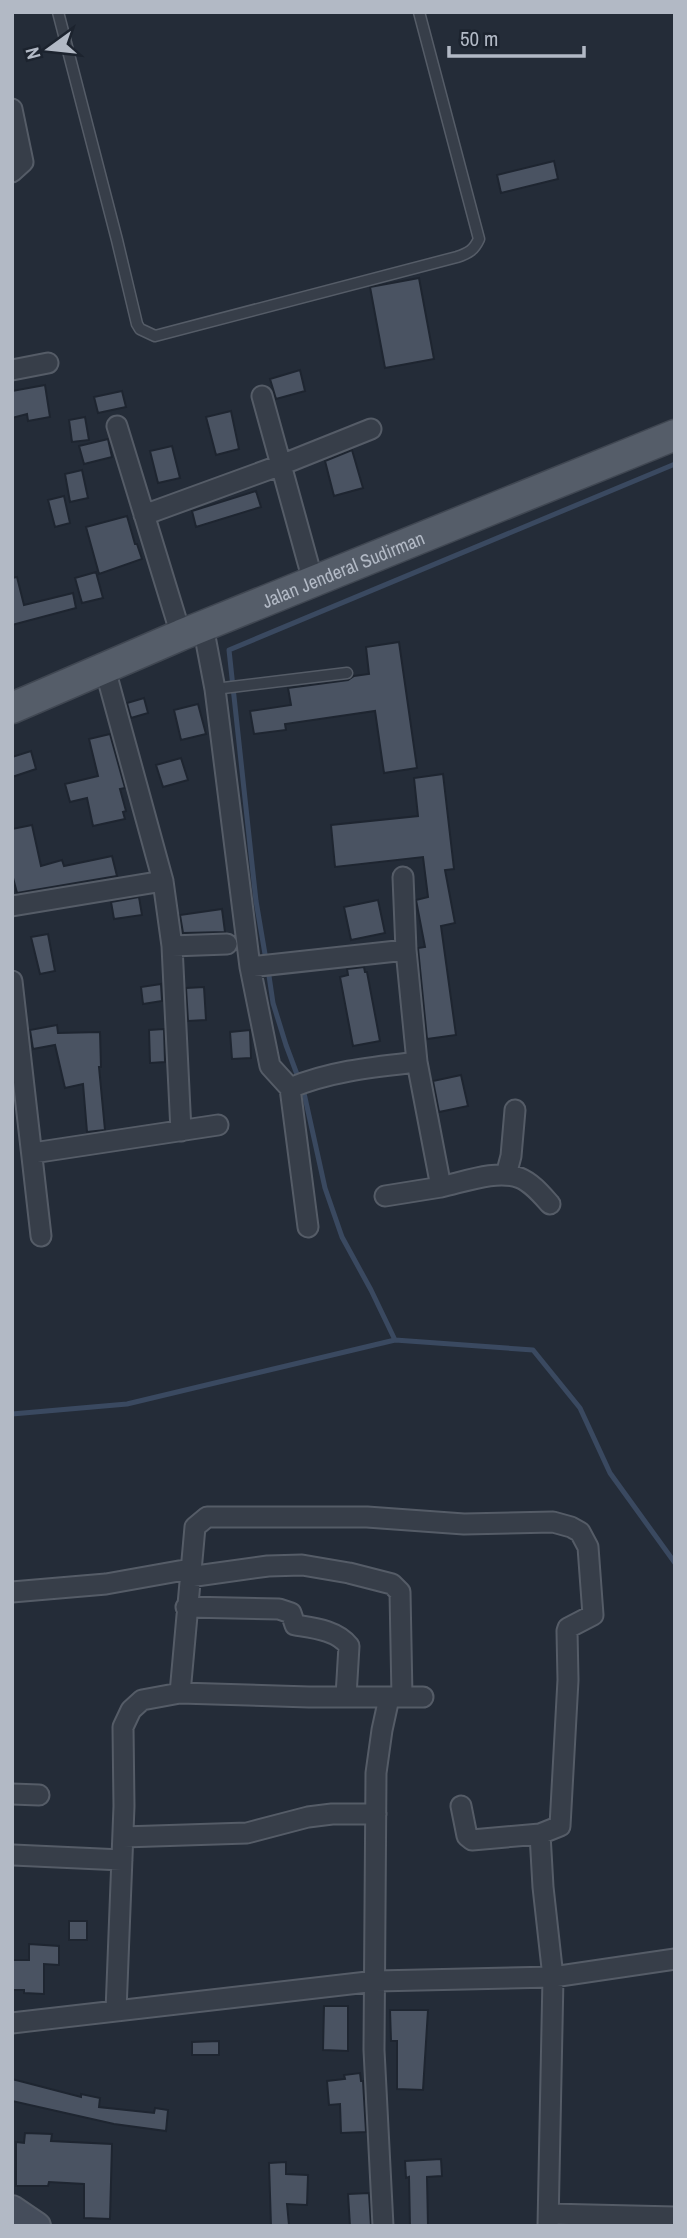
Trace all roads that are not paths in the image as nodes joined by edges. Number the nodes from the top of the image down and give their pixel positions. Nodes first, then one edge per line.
1 (58, 12) edge
2 (419, 12) edge
3 (12, 109) edge
4 (12, 172) edge
5 (48, 363) dead end
6 (12, 370) edge
7 (262, 396) dead end
8 (117, 426) dead end
9 (371, 429) dead end
10 (675, 435) edge
11 (281, 465) junction
12 (144, 515) junction
13 (313, 581) junction
14 (192, 631) junction
15 (105, 669) junction
16 (347, 673) dead end
17 (222, 689) junction
18 (12, 708) edge
19 (403, 877) dead end
20 (163, 881) junction
21 (12, 906) edge
22 (227, 944) dead end
23 (172, 946) junction
24 (406, 950) junction
25 (264, 965) junction
26 (12, 981) edge
27 (417, 1062) junction
28 (294, 1087) junction
29 (515, 1110) dead end
30 (218, 1125) dead end
31 (181, 1131) junction
32 (33, 1153) junction
33 (506, 1175) junction
34 (441, 1187) junction
35 (385, 1196) dead end
36 (550, 1204) dead end
37 (308, 1227) dead end
38 (41, 1236) dead end
39 (189, 1573) junction
40 (12, 1592) edge
41 (186, 1607) junction
42 (180, 1693) junction
43 (346, 1696) junction
44 (396, 1697) junction
45 (424, 1697) dead end
46 (12, 1794) edge
47 (39, 1795) dead end
48 (461, 1806) dead end
49 (376, 1814) junction
50 (540, 1834) junction
51 (123, 1837) junction
52 (13, 1855) edge
53 (122, 1860) junction
54 (675, 1959) edge
55 (553, 1977) junction
56 (376, 1981) junction
57 (116, 2011) junction
58 (12, 2023) edge
59 (12, 2209) edge
60 (675, 2217) edge
61 (549, 2220) edge
62 (37, 2226) edge
63 (383, 2226) edge

1 - 2 lane
3 - 4 street
5 - 6 street
7 - 11 street
8 - 12 street
9 - 11 street
10 - 13 main road, Jalan Jenderal Sudirman
11 - 12 street
11 - 13 street
12 - 14 street
13 - 14 main road, Jalan Jenderal Sudirman
14 - 15 main road, Jalan Jenderal Sudirman
14 - 17 street
15 - 18 main road, Jalan Jenderal Sudirman
15 - 20 street
16 - 17 lane
17 - 25 street
19 - 24 street
20 - 21 street
20 - 23 street
22 - 23 street
23 - 31 street
24 - 25 street
24 - 27 street
25 - 28 street
26 - 32 street
27 - 28 street
27 - 34 street
28 - 37 street
29 - 33 street
30 - 31 street
31 - 32 street
32 - 38 street
33 - 34 street
33 - 36 street
34 - 35 street
39 - 40 street
39 - 41 street
39 - 44 street
39 - 50 street
41 - 42 street
41 - 43 street
42 - 43 street
42 - 51 street
43 - 44 street
44 - 45 street
44 - 49 street
46 - 47 street
48 - 50 street
49 - 51 street
49 - 56 street
50 - 55 street
51 - 53 street
52 - 53 street
53 - 57 street
54 - 55 street
55 - 56 street
55 - 61 street
56 - 57 street
56 - 63 street
57 - 58 street
59 - 62 street
60 - 61 street

